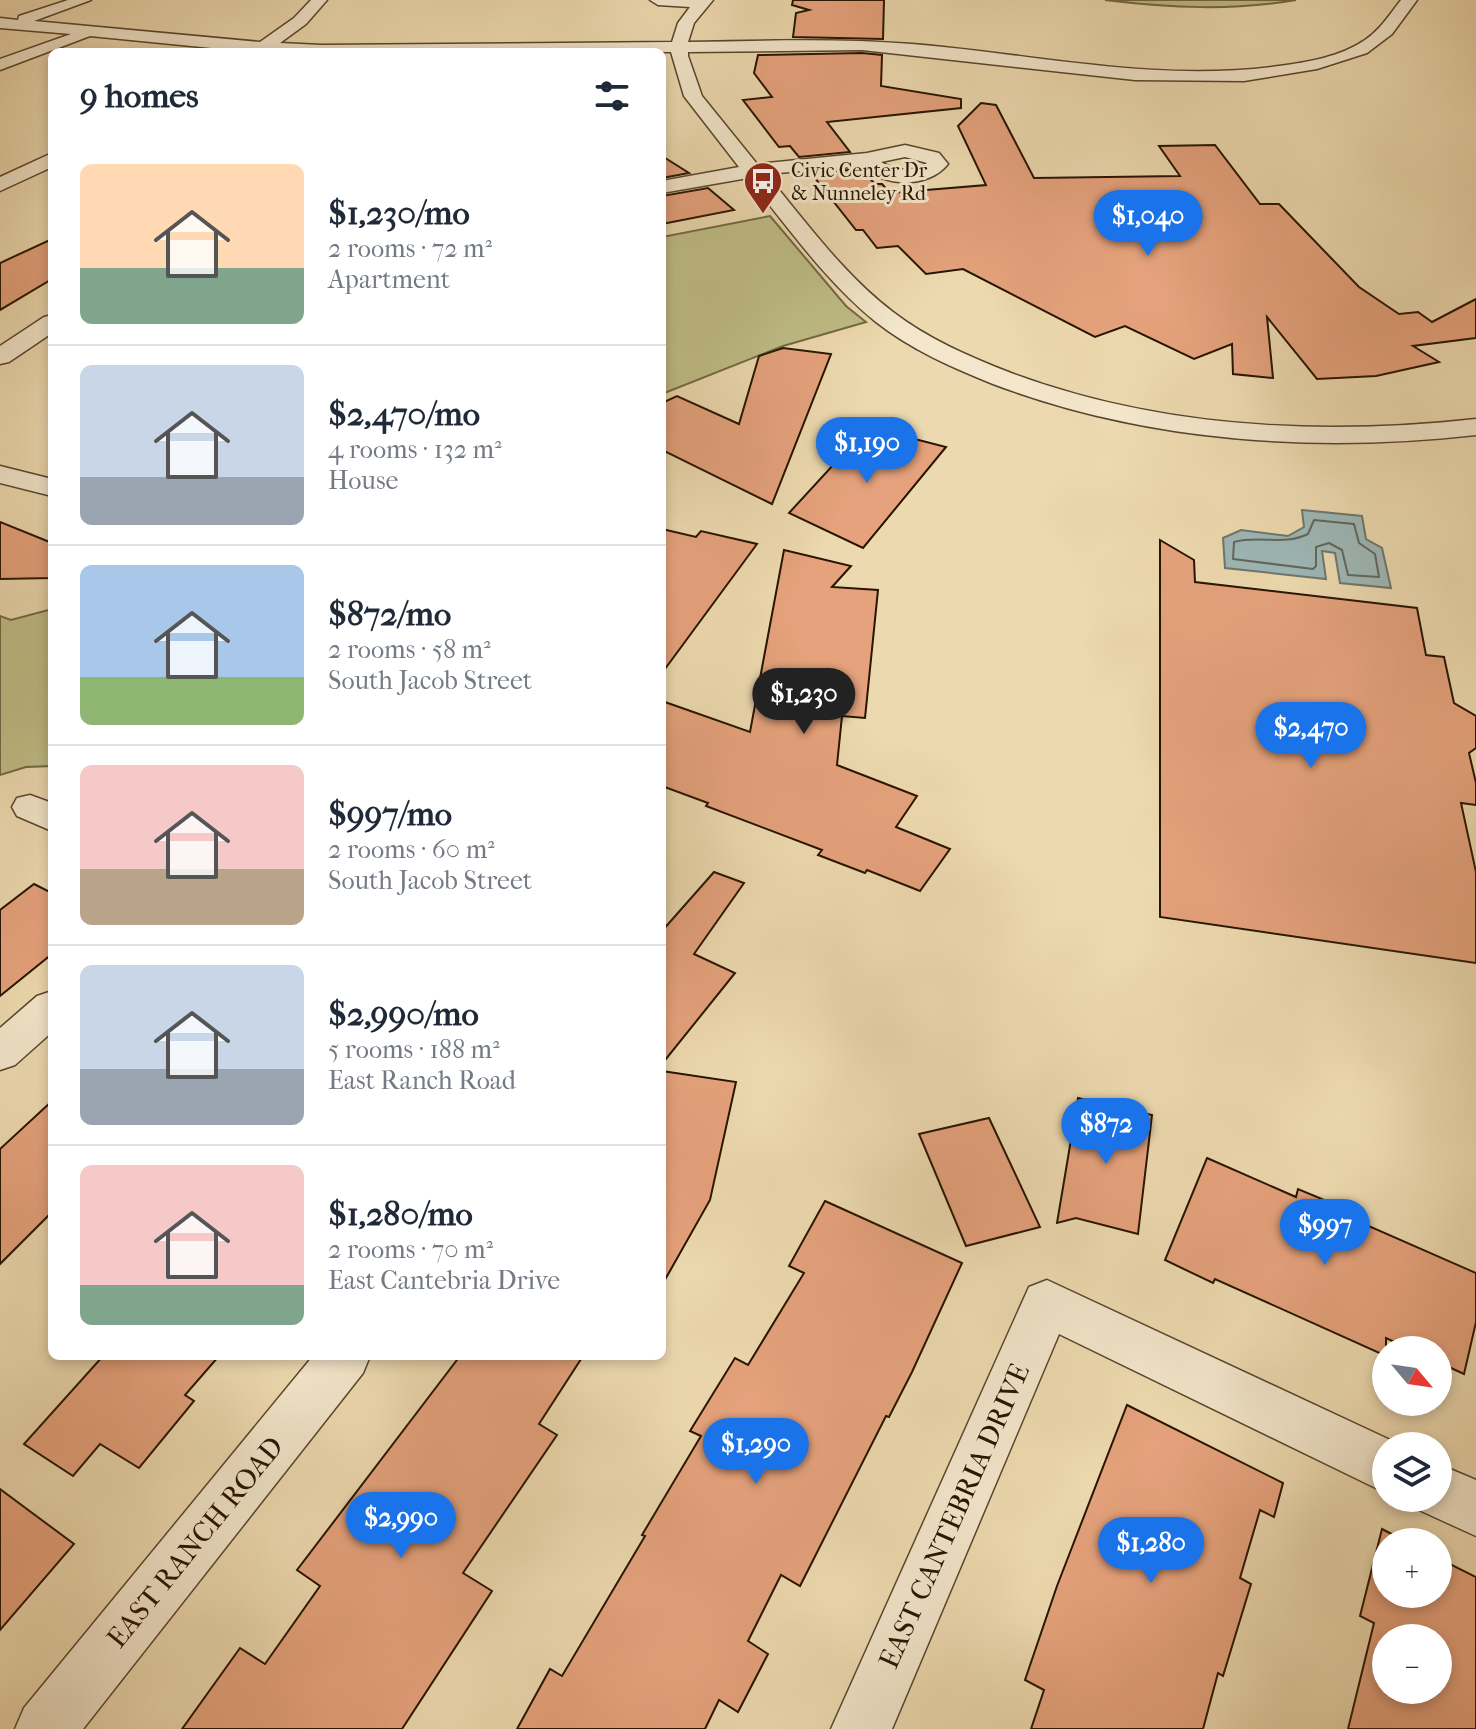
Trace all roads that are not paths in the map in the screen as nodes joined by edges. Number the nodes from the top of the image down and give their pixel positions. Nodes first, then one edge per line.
1 (83, 0) edge
2 (319, 0) edge
3 (658, 0) edge
4 (1409, 0) edge
5 (704, 1) edge
6 (6, 23) edge
7 (96, 32) junction
8 (678, 46) junction
9 (48, 48) edge
10 (49, 48) edge
11 (242, 48) edge
12 (263, 48) edge
13 (608, 48) edge
14 (4, 63) edge
15 (38, 68) dead end
16 (1197, 77) junction
17 (1213, 95) dead end
18 (48, 161) edge
19 (872, 163) dead end
20 (754, 172) junction
21 (0, 185) edge
22 (666, 186) edge
23 (48, 325) edge
24 (0, 357) edge
25 (1476, 427) edge
26 (0, 474) edge
27 (48, 487) edge
28 (48, 1011) edge
29 (0, 1053) edge
30 (342, 1360) edge
31 (1372, 1459) edge
32 (1452, 1498) edge
33 (1476, 1509) edge
34 (45, 1729) edge
35 (861, 1729) edge

1 - 6 street
2 - 12 street
3 - 5 street
4 - 16 street
5 - 8 street
6 - 7 street
7 - 10 street
7 - 11 street
8 - 13 street
8 - 16 street
8 - 20 street
9 - 14 street
14 - 15 street
16 - 17 street
18 - 21 street
19 - 20 street
20 - 22 street
20 - 25 street
23 - 24 street
26 - 27 street
28 - 29 street
30 - 34 street, EAST RANCH ROAD
31 - 35 street, EAST CANTEBRIA DRIVE
32 - 33 street

